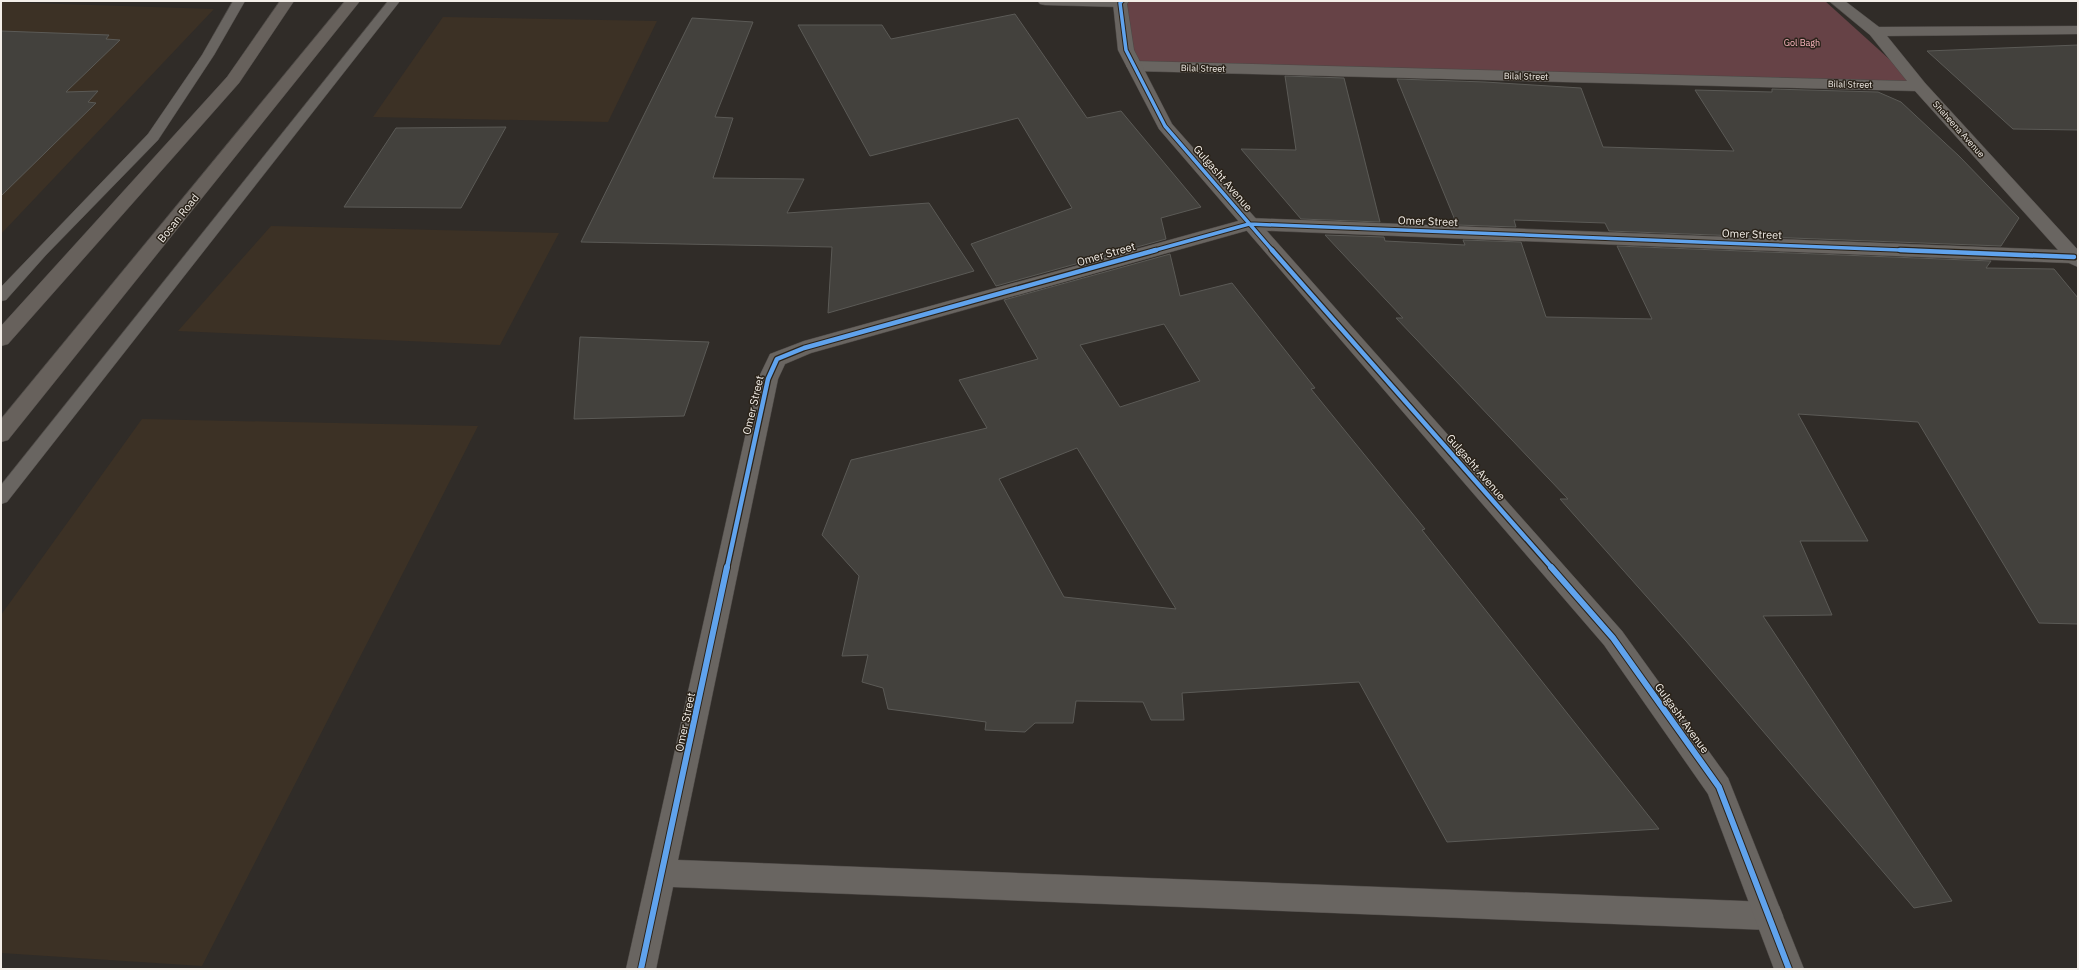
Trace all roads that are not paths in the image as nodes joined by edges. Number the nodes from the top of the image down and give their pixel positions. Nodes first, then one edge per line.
1 (239, 1) edge
2 (287, 1) edge
3 (353, 1) edge
4 (394, 1) edge
5 (1044, 1) edge
6 (1836, 1) edge
7 (1121, 2) edge
8 (2078, 30) edge
9 (1875, 32) junction
10 (1134, 66) junction
11 (1919, 86) junction
12 (1249, 224) junction
13 (2076, 259) edge
14 (1, 296) edge
15 (1, 339) edge
16 (1, 434) edge
17 (1, 497) edge
18 (663, 873) junction
19 (1769, 916) junction
20 (641, 969) edge
21 (1790, 969) edge

1 - 14 lane
2 - 15 main road
3 - 16 main road, Bosan Road
4 - 17 lane
5 - 7 street
6 - 9 street, Shaheena Avenue
7 - 10 street, Gulgasht Avenue
8 - 9 street
9 - 11 street, Shaheena Avenue
10 - 11 street, Bilal Street
10 - 12 street, Gulgasht Avenue
11 - 13 street, Shaheena Avenue
12 - 13 street, Omer Street
12 - 18 street, Omer Street
12 - 19 street, Gulgasht Avenue
18 - 19 street
18 - 20 street, Omer Street
19 - 21 street, Gulgasht Avenue

